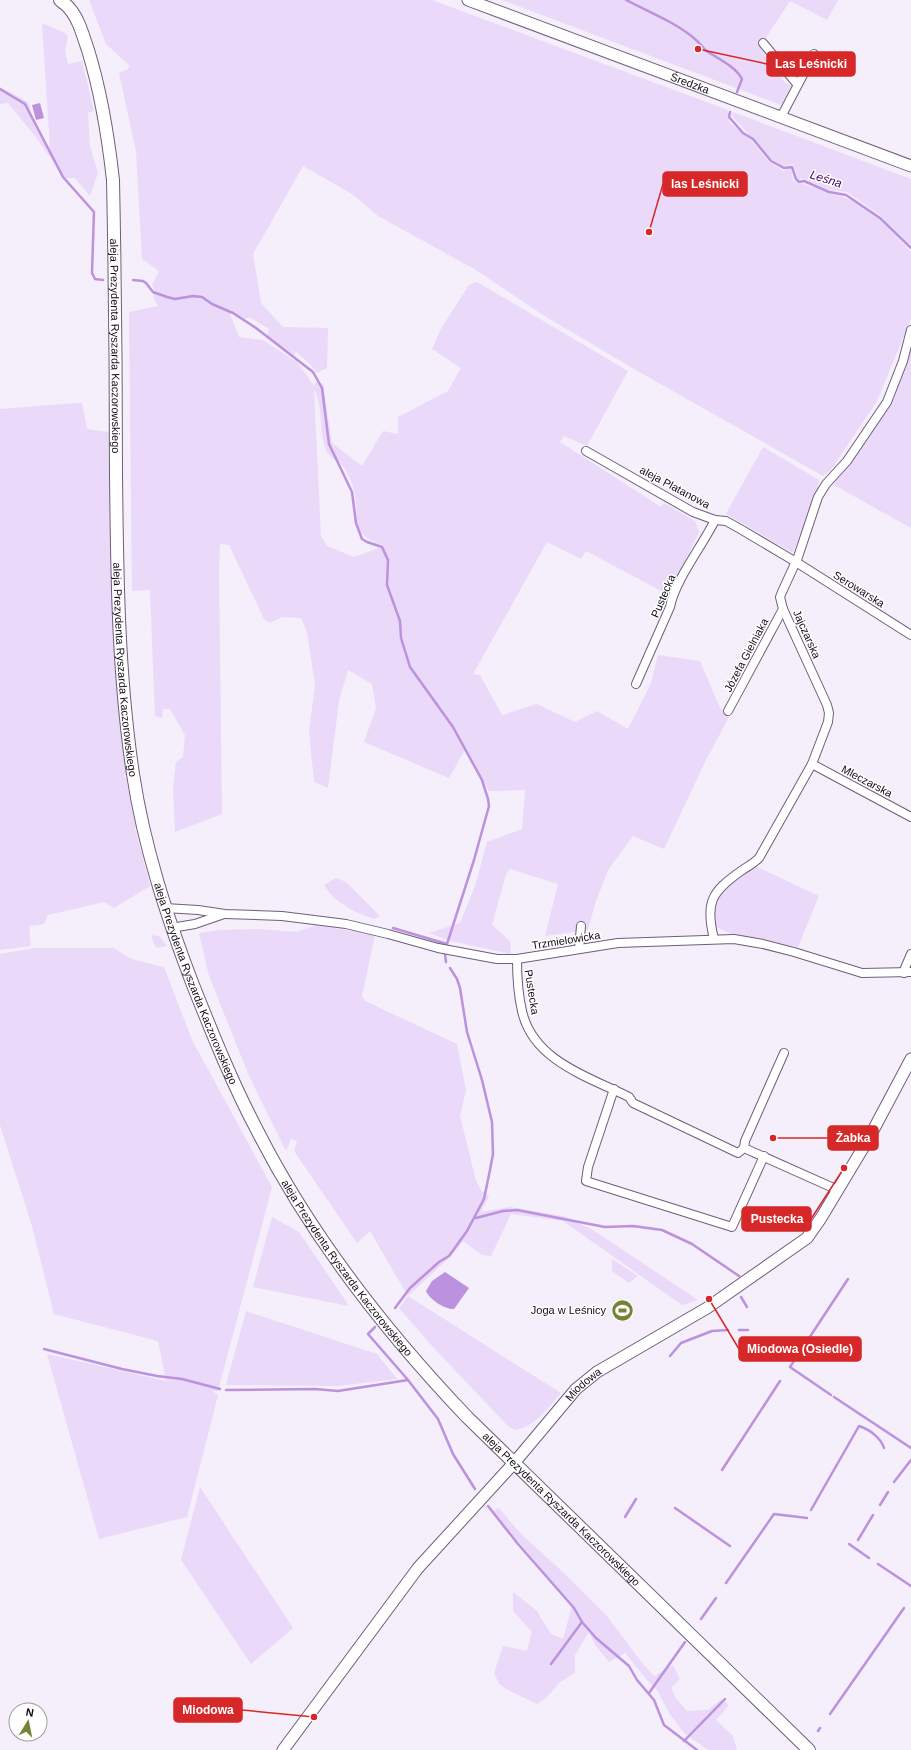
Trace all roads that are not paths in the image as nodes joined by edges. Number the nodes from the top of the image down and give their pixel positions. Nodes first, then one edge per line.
1 (468, 0) edge
2 (65, 2) edge
3 (763, 42) dead end
4 (814, 54) dead end
5 (797, 84) junction
6 (781, 117) junction
7 (911, 166) edge
8 (911, 330) edge
9 (586, 451) dead end
10 (716, 520) junction
11 (796, 562) junction
12 (783, 609) junction
13 (911, 635) edge
14 (636, 684) dead end
15 (728, 712) dead end
16 (812, 764) junction
17 (911, 817) edge
18 (165, 908) junction
19 (225, 914) junction
20 (581, 926) dead end
21 (171, 928) junction
22 (714, 939) junction
23 (579, 949) junction
24 (911, 954) edge
25 (516, 959) junction
26 (908, 973) edge
27 (784, 1053) dead end
28 (911, 1059) edge
29 (614, 1089) junction
30 (744, 1148) junction
31 (764, 1156) junction
32 (838, 1190) junction
33 (514, 1463) junction
34 (283, 1750) edge
35 (809, 1750) edge

1 - 6 street, Średzka
2 - 18 main road, aleja Prezydenta Ryszarda Kaczorowskiego
3 - 5 street
4 - 5 street
5 - 6 street
6 - 7 street, Średzka
8 - 11 street, Jajczarska
9 - 10 street, aleja Platanowa
10 - 11 street, aleja Platanowa
10 - 14 street, Pustecka
11 - 12 street, Jajczarska
11 - 13 street, Serowarska
12 - 15 street, Józefa Gielniaka
12 - 16 street, Jajczarska
16 - 17 street, Mleczarska
16 - 22 street, Jajczarska
18 - 19 street, Trzmielowicka
18 - 21 main road, aleja Prezydenta Ryszarda Kaczorowskiego
19 - 21 street, Trzmielowicka
19 - 25 street, Trzmielowicka
20 - 23 street
21 - 33 main road, aleja Prezydenta Ryszarda Kaczorowskiego
22 - 23 street, Trzmielowicka
22 - 26 street, Trzmielowicka
23 - 25 street, Trzmielowicka
24 - 26 street
25 - 29 street, Pustecka
27 - 30 street
28 - 32 street, Miodowa
29 - 30 street, Pustecka
29 - 31 street
30 - 31 street, Pustecka
31 - 32 street, Pustecka
32 - 33 street, Miodowa
33 - 34 street, Miodowa
33 - 35 main road, aleja Prezydenta Ryszarda Kaczorowskiego

